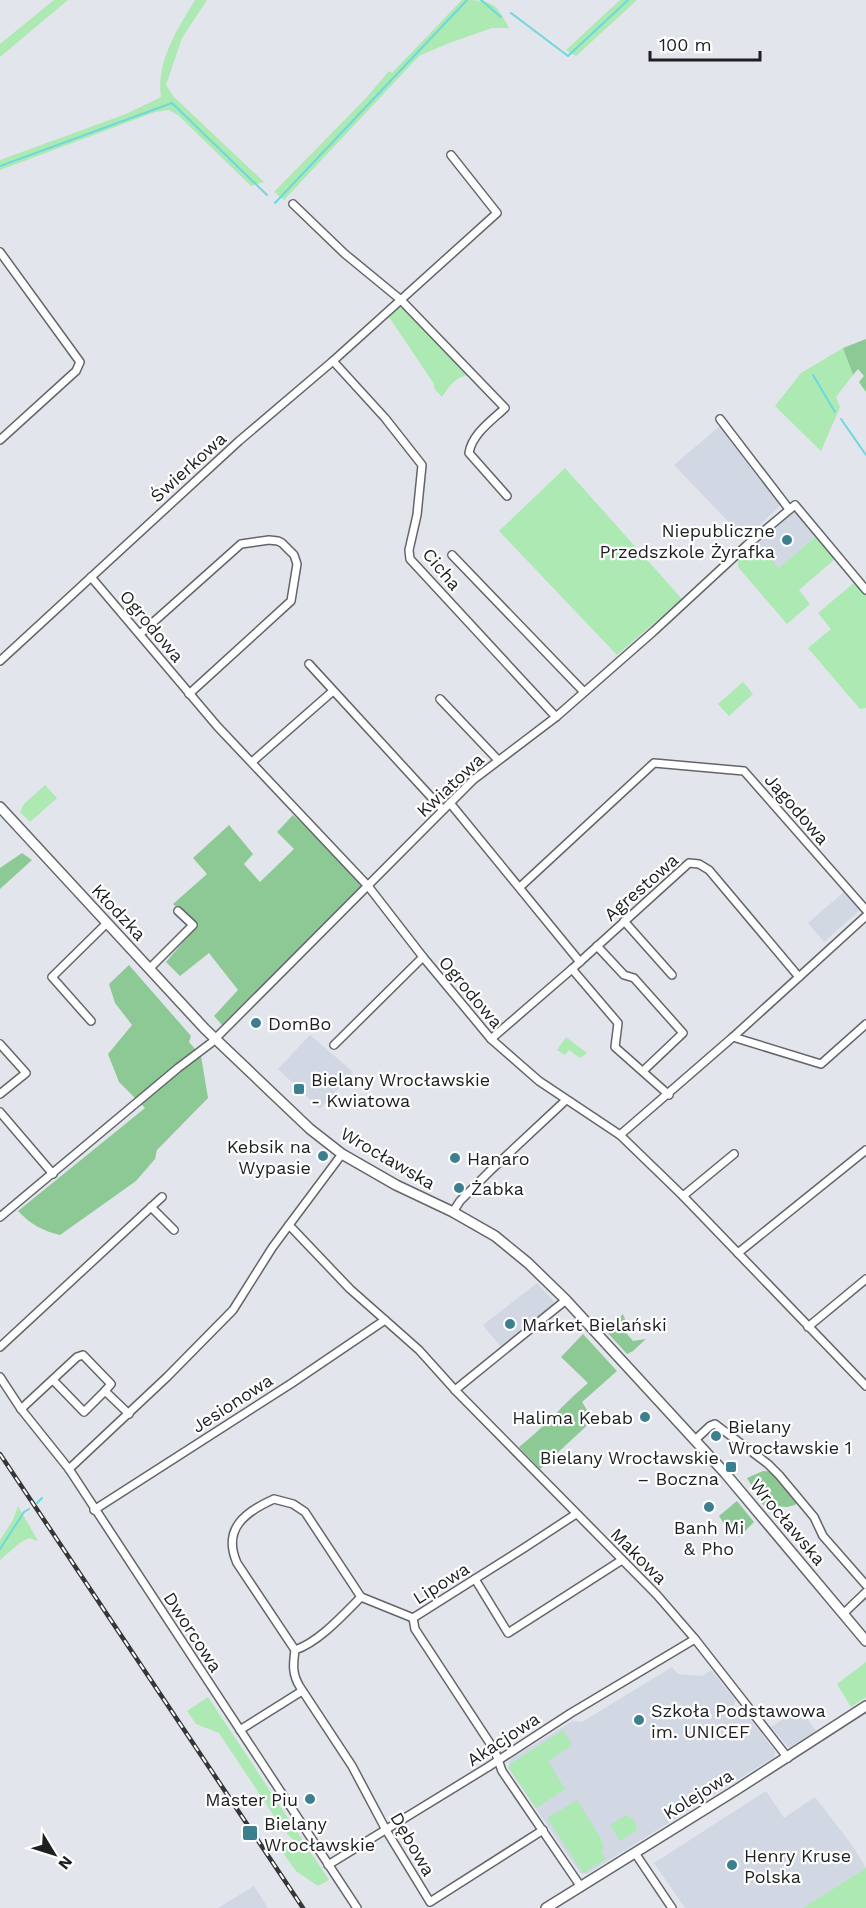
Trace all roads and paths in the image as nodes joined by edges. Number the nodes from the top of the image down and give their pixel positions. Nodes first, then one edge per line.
1 (451, 155) dead end
2 (293, 204) dead end
3 (0, 252) edge
4 (401, 300) junction
5 (333, 361) junction
6 (720, 419) dead end
7 (0, 440) edge
8 (507, 496) dead end
9 (792, 507) junction
10 (452, 555) dead end
11 (91, 578) junction
12 (866, 590) edge
13 (140, 634) junction
14 (0, 661) edge
15 (309, 664) dead end
16 (333, 691) junction
17 (584, 692) junction
18 (189, 694) junction
19 (440, 699) dead end
20 (556, 717) junction
21 (498, 760) junction
22 (252, 762) junction
23 (450, 802) junction
24 (0, 807) edge
25 (443, 810) junction
26 (368, 886) junction
27 (520, 887) junction
28 (866, 910) edge
29 (178, 911) dead end
30 (866, 916) edge
31 (624, 921) junction
32 (107, 923) junction
33 (597, 946) junction
34 (423, 957) junction
35 (580, 962) junction
36 (149, 969) junction
37 (572, 969) junction
38 (672, 975) dead end
39 (799, 978) junction
40 (91, 1021) dead end
41 (866, 1024) edge
42 (734, 1037) junction
43 (215, 1039) junction
44 (491, 1039) junction
45 (0, 1044) edge
46 (334, 1045) dead end
47 (643, 1071) junction
48 (0, 1094) edge
49 (669, 1095) junction
50 (566, 1100) junction
51 (0, 1112) edge
52 (620, 1135) junction
53 (866, 1150) edge
54 (342, 1154) junction
55 (734, 1154) dead end
56 (53, 1174) junction
57 (683, 1196) junction
58 (162, 1197) dead end
59 (151, 1207) junction
60 (453, 1212) junction
61 (0, 1217) edge
62 (289, 1225) junction
63 (174, 1230) dead end
64 (738, 1253) junction
65 (866, 1279) edge
66 (566, 1300) junction
67 (385, 1320) junction
68 (808, 1328) junction
69 (0, 1347) edge
70 (0, 1377) edge
71 (53, 1380) junction
72 (866, 1386) edge
73 (455, 1389) junction
74 (105, 1390) junction
75 (21, 1409) junction
76 (129, 1414) junction
77 (695, 1440) junction
78 (69, 1469) junction
79 (94, 1510) junction
80 (576, 1514) junction
81 (622, 1560) junction
82 (476, 1580) junction
83 (866, 1585) edge
84 (866, 1592) edge
85 (361, 1597) junction
86 (843, 1614) junction
87 (413, 1618) junction
88 (695, 1639) junction
89 (866, 1641) edge
90 (295, 1650) junction
91 (301, 1689) junction
92 (866, 1706) edge
93 (240, 1730) junction
94 (788, 1758) junction
95 (499, 1760) junction
96 (386, 1830) junction
97 (543, 1830) junction
98 (635, 1853) junction
99 (328, 1865) junction
100 (581, 1887) junction
101 (357, 1908) edge
102 (546, 1908) edge
103 (672, 1908) edge

1 - 4 street, Świerkowa
2 - 4 street
3 - 7 street
4 - 5 street, Świerkowa
4 - 8 street
5 - 11 street, Świerkowa
5 - 20 street, Cicha
6 - 9 street
9 - 12 street
9 - 17 street, Kwiatowa
10 - 17 street
11 - 13 street, Ogrodowa
11 - 14 street, Świerkowa
13 - 18 street, Ogrodowa
13 - 18 street
15 - 16 street
16 - 22 street
16 - 25 street
17 - 20 street, Kwiatowa
18 - 22 street, Ogrodowa
19 - 21 street
20 - 21 street, Kwiatowa
21 - 23 street, Kwiatowa
22 - 26 street, Ogrodowa
23 - 25 street, Kwiatowa
23 - 27 street
24 - 32 main road, Kłodzka
25 - 26 street, Kwiatowa
26 - 34 street, Ogrodowa
26 - 43 street, Kwiatowa
27 - 28 street, Jagodowa
27 - 35 street
29 - 36 street
30 - 39 street
31 - 33 street, Agrestowa
31 - 38 street
31 - 39 street, Agrestowa
32 - 36 main road, Kłodzka
32 - 40 street
33 - 35 street, Agrestowa
33 - 47 street
34 - 44 street, Ogrodowa
34 - 46 street
35 - 37 street, Agrestowa
36 - 43 main road, Kłodzka
37 - 44 street, Agrestowa
37 - 47 street
39 - 42 street
41 - 42 street
42 - 49 street
43 - 54 main road, Wrocławska
43 - 56 street, Kwiatowa
44 - 50 street, Ogrodowa
45 - 48 street
47 - 49 street
49 - 52 street
50 - 52 street, Ogrodowa
50 - 60 street
51 - 56 street
52 - 57 street, Ogrodowa
53 - 64 street
54 - 60 main road, Wrocławska
54 - 62 street
55 - 57 street
56 - 61 street, Kwiatowa
57 - 64 street, Ogrodowa
58 - 59 street
59 - 63 street
59 - 69 street
60 - 66 main road, Wrocławska
62 - 67 street, Makowa
62 - 76 street
64 - 68 street, Ogrodowa
65 - 68 street
66 - 73 street
66 - 77 main road, Wrocławska
67 - 73 street, Makowa
67 - 79 street, Jesionowa
68 - 72 street, Ogrodowa
70 - 75 street, Dworcowa
71 - 74 street
71 - 74 street
71 - 75 street
73 - 80 street, Makowa
74 - 76 street
75 - 78 street, Dworcowa
76 - 78 street
77 - 83 street
77 - 86 main road, Wrocławska
78 - 79 street, Dworcowa
79 - 93 street, Dworcowa
80 - 81 street, Makowa
80 - 82 street, Lipowa
81 - 82 street
81 - 88 street, Makowa
82 - 87 street, Lipowa
84 - 86 street
85 - 87 street, Lipowa
85 - 90 street
85 - 90 street
86 - 89 main road, Wrocławska
87 - 95 street
88 - 94 street, Makowa
88 - 95 street, Akacjowa
90 - 91 street
91 - 93 street
91 - 96 street, Dębowa
92 - 94 main road, Kolejowa
93 - 99 street, Dworcowa
94 - 98 main road, Kolejowa
95 - 96 street, Akacjowa
95 - 97 street
96 - 97 street, Dębowa
96 - 99 street, Akacjowa
97 - 100 street
98 - 100 main road, Kolejowa
98 - 103 street
99 - 101 street, Dworcowa
100 - 102 main road, Kolejowa

